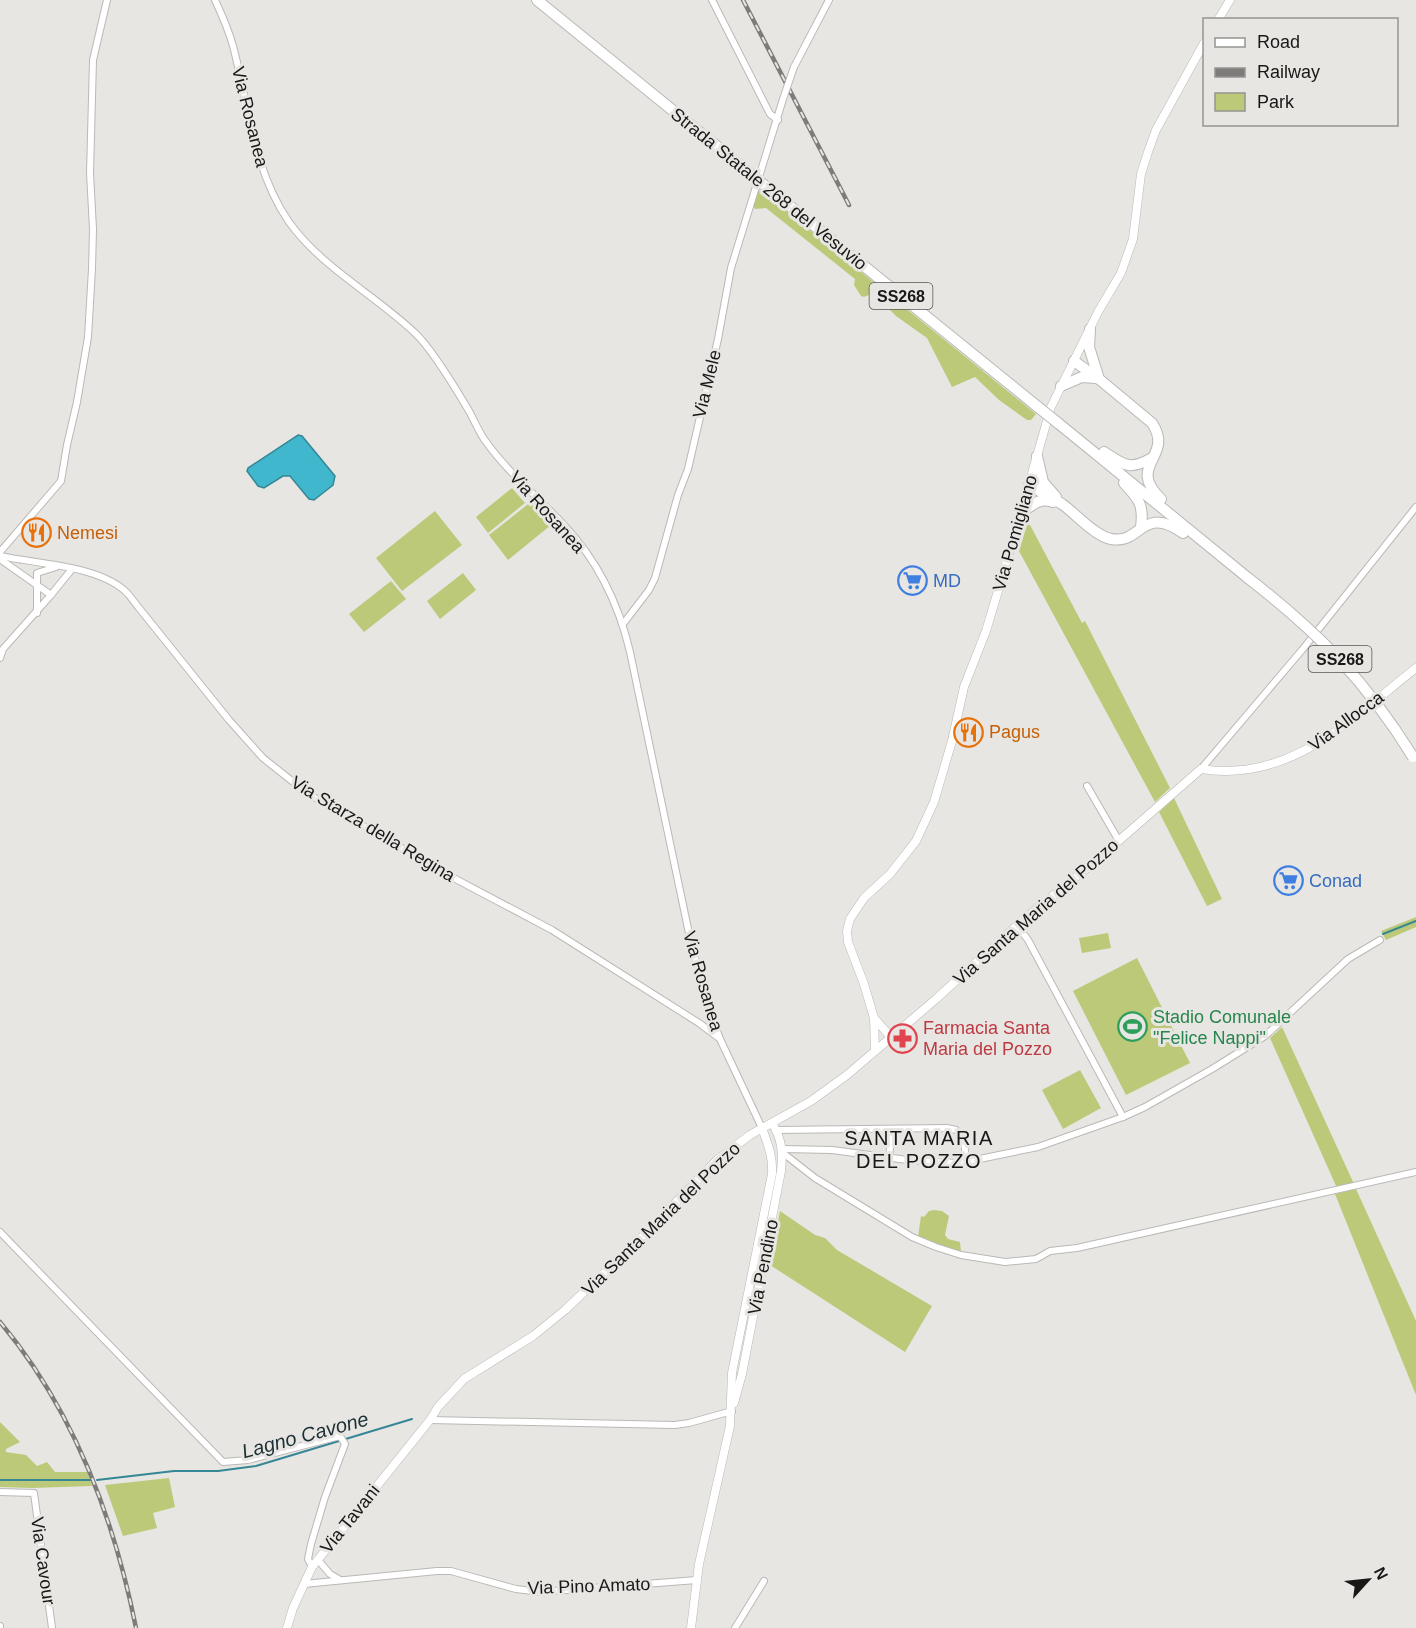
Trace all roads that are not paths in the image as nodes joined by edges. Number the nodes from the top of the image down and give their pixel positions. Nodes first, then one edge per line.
1 (107, 0) edge
2 (215, 0) edge
3 (537, 0) edge
4 (712, 0) edge
5 (829, 0) edge
6 (1230, 0) edge
7 (1219, 18) edge
8 (1203, 45) edge
9 (778, 120) junction
10 (1090, 329) junction
11 (1074, 361) junction
12 (1099, 379) junction
13 (1061, 386) junction
14 (1072, 435) junction
15 (1037, 456) junction
16 (1099, 457) junction
17 (1152, 458) junction
18 (1029, 485) junction
19 (1062, 504) junction
20 (1416, 507) edge
21 (1022, 512) junction
22 (1141, 527) junction
23 (1197, 536) junction
24 (1217, 552) junction
25 (0, 556) edge
26 (56, 567) junction
27 (72, 569) junction
28 (36, 586) junction
29 (51, 595) junction
30 (37, 613) junction
31 (623, 624) junction
32 (2, 650) edge
33 (0, 658) edge
34 (1416, 668) edge
35 (1415, 760) edge
36 (1201, 769) junction
37 (1087, 786) dead end
38 (1119, 841) junction
39 (1017, 925) junction
40 (1380, 940) dead end
41 (874, 1018) junction
42 (891, 1037) junction
43 (720, 1039) junction
44 (875, 1051) junction
45 (1123, 1117) junction
46 (775, 1127) junction
47 (762, 1128) junction
48 (892, 1130) junction
49 (783, 1151) junction
50 (889, 1157) junction
51 (966, 1163) junction
52 (1416, 1172) edge
53 (0, 1232) edge
54 (732, 1411) junction
55 (430, 1420) junction
56 (0, 1492) edge
57 (318, 1560) junction
58 (312, 1567) junction
59 (697, 1580) junction
60 (341, 1581) junction
61 (764, 1581) dead end
62 (304, 1584) junction
63 (52, 1628) edge
64 (287, 1628) edge
65 (691, 1628) edge
66 (735, 1628) edge

1 - 25 street
2 - 31 street, Via Rosanea
3 - 14 highway, Strada Statale 268 del Vesuvio / SS268, bridge
4 - 9 street
5 - 9 street, Via Mele, bridge
6 - 7 street
8 - 10 street, Via Pomigliano
9 - 31 street, Via Mele
10 - 11 street, Via Pomigliano
10 - 12 highway
11 - 12 highway
11 - 13 street, Via Pomigliano
12 - 13 highway
12 - 17 highway
13 - 15 street, Via Pomigliano
14 - 16 highway, SS268
14 - 17 highway
15 - 18 street, Via Pomigliano
15 - 19 highway
16 - 22 highway
16 - 23 highway, SS268
17 - 23 highway
18 - 19 highway
18 - 21 street, Via Pomigliano
19 - 21 highway
19 - 22 highway
20 - 36 street
21 - 41 street, Via Pomigliano
22 - 24 highway
23 - 24 highway, SS268
24 - 35 highway, SS268, bridge
25 - 26 street, Via Starza della Regina
25 - 28 street
26 - 27 street, Via Starza della Regina
26 - 28 street
27 - 29 street
27 - 43 street, Via Starza della Regina
28 - 29 street
28 - 30 street
29 - 30 street
30 - 32 street
31 - 43 street, Via Rosanea
32 - 33 street
34 - 36 street, Via Allocca
36 - 38 street, Via Santa Maria del Pozzo
37 - 38 street
38 - 39 street, Via Santa Maria del Pozzo
39 - 42 street, Via Santa Maria del Pozzo
39 - 45 street
40 - 45 street
41 - 42 street, Via Pomigliano
41 - 44 street, Via Pomigliano
42 - 44 street, Via Santa Maria del Pozzo
43 - 47 street, Via Rosanea
44 - 46 street, Via Santa Maria del Pozzo
45 - 51 street
46 - 47 street, Via Santa Maria del Pozzo
46 - 48 street
46 - 49 street, Via Pendino
47 - 54 street, Via Pendino
47 - 55 street, Via Santa Maria del Pozzo
48 - 50 street
48 - 51 street
49 - 50 street
49 - 52 street
49 - 54 street, Via Pendino
50 - 51 street
53 - 58 street
54 - 55 street
54 - 59 street, Via Pendino
55 - 57 street, Via Tavani
56 - 63 street, Via Cavour
57 - 58 street, Via Tavani
57 - 60 street
58 - 62 street, Via Tavani
59 - 60 street, Via Pino Amato
59 - 65 street, Via Pendino
60 - 62 street, Via Pino Amato
61 - 66 street
62 - 64 street, Via Tavani

